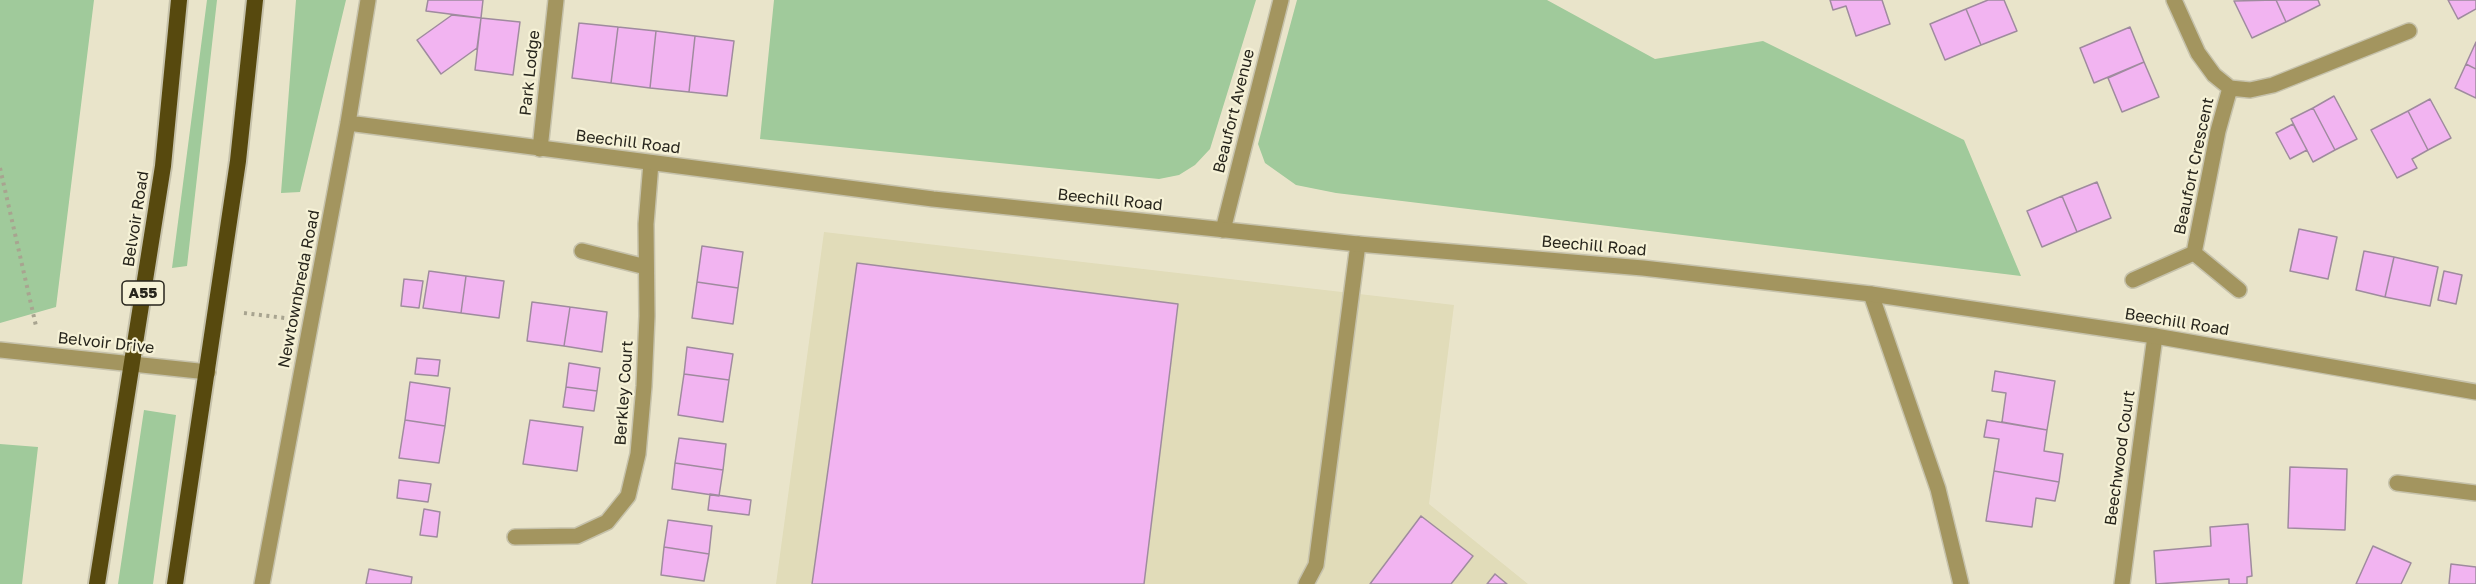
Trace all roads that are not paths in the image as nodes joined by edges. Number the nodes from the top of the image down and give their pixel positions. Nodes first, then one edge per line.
1 (179, 0) edge
2 (255, 0) edge
3 (368, 0) edge
4 (556, 0) edge
5 (1281, 0) edge
6 (2174, 0) edge
7 (2409, 31) dead end
8 (2230, 88) junction
9 (348, 123) junction
10 (540, 149) junction
11 (651, 163) junction
12 (1223, 230) junction
13 (1358, 244) junction
14 (582, 251) dead end
15 (2194, 253) junction
16 (646, 267) junction
17 (2133, 280) dead end
18 (2239, 290) dead end
19 (1871, 294) junction
20 (2155, 336) junction
21 (0, 350) edge
22 (132, 363) junction
23 (208, 372) junction
24 (2476, 392) edge
25 (2397, 483) dead end
26 (2476, 493) edge
27 (515, 537) dead end
28 (97, 584) edge
29 (175, 584) edge
30 (262, 584) edge
31 (1306, 584) edge
32 (1961, 584) edge
33 (2122, 584) edge

1 - 22 highway, Belvoir Road / A55
2 - 23 highway
3 - 9 street, Newtownbreda Road
4 - 10 street, Park Lodge
5 - 12 street, Beaufort Avenue
6 - 8 street, Beaufort Crescent
7 - 8 street, Beaufort Crescent
8 - 15 street, Beaufort Crescent
9 - 10 street, Beechill Road
9 - 30 street, Newtownbreda Road
10 - 11 street, Beechill Road
11 - 12 street, Beechill Road
11 - 16 street, Berkley Court
12 - 13 street, Beechill Road
13 - 19 street, Beechill Road
13 - 31 street
14 - 16 street
15 - 17 street, Beaufort Crescent
15 - 18 street, Beaufort Crescent
16 - 27 street, Berkley Court
19 - 20 street, Beechill Road
19 - 32 street
20 - 24 street, Beechill Road
20 - 33 street, Beechwood Court
21 - 22 street, Belvoir Drive
22 - 23 street, Belvoir Drive
22 - 28 highway, Belvoir Road / A55
23 - 29 highway
25 - 26 street

